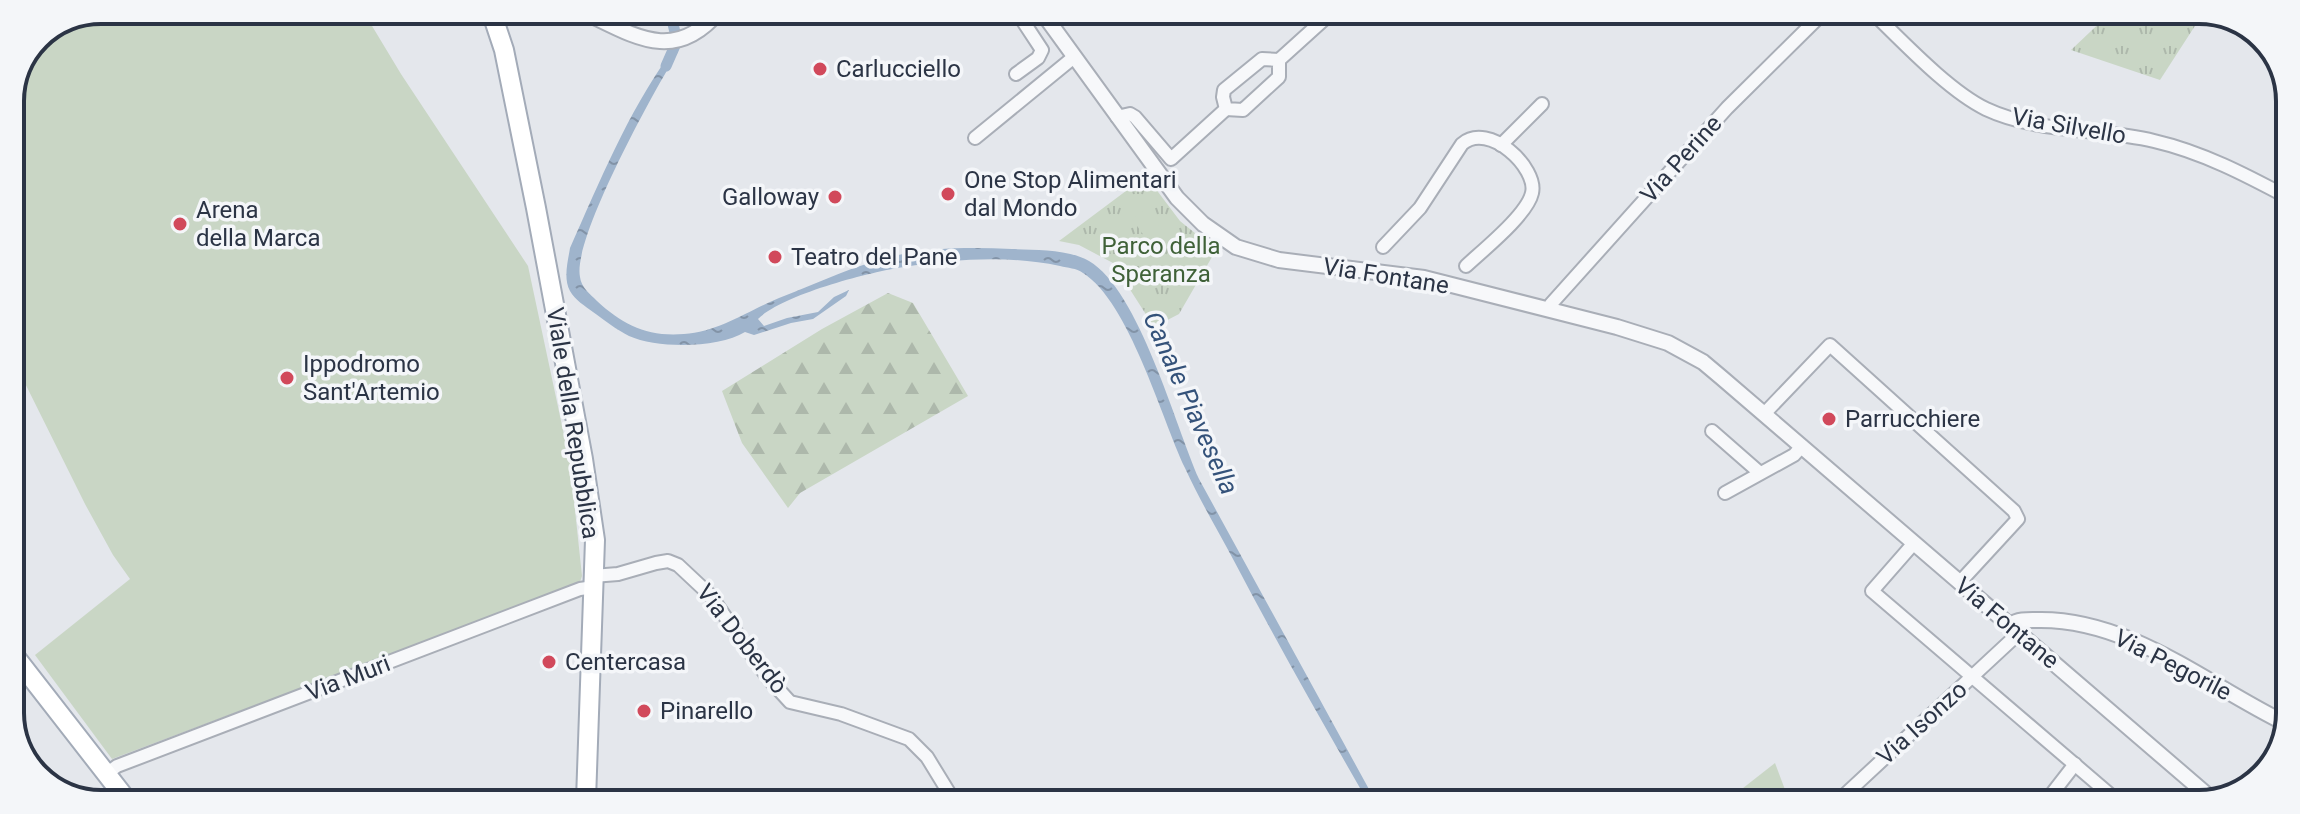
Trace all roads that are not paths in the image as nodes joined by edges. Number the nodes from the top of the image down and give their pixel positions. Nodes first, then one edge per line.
1 (495, 24) edge
2 (501, 24) edge
3 (610, 24) edge
4 (707, 24) edge
5 (1025, 24) edge
6 (1051, 24) edge
7 (1319, 24) edge
8 (1812, 24) edge
9 (1884, 24) edge
10 (504, 50) junction
11 (1074, 57) junction
12 (1279, 60) junction
13 (1016, 74) dead end
14 (1542, 104) dead end
15 (1226, 109) junction
16 (1117, 117) junction
17 (975, 138) dead end
18 (1501, 145) junction
19 (1171, 159) junction
20 (1162, 179) junction
21 (2276, 192) edge
22 (1383, 247) dead end
23 (1466, 266) dead end
24 (1549, 310) junction
25 (1764, 414) junction
26 (1712, 431) dead end
27 (1802, 446) junction
28 (1760, 473) junction
29 (1725, 493) dead end
30 (1914, 543) junction
31 (594, 581) junction
32 (1960, 582) junction
33 (2014, 629) junction
34 (24, 675) edge
35 (1973, 675) junction
36 (2276, 718) edge
37 (2075, 764) junction
38 (105, 775) junction
39 (2200, 789) edge
40 (118, 790) edge
41 (586, 790) edge
42 (947, 790) edge
43 (1850, 790) edge
44 (2055, 790) edge
45 (2105, 790) edge

1 - 10 main road, Viale della Repubblica
2 - 10 main road, Viale della Repubblica
3 - 4 street
5 - 13 street
6 - 11 street, Via Fontane
7 - 12 street
8 - 24 street, Via Perine
9 - 21 street, Via Silvello
10 - 31 main road, Viale della Repubblica
11 - 16 street, Via Fontane
11 - 17 street
12 - 15 street
12 - 15 street
14 - 18 street
15 - 19 street
16 - 19 street
16 - 20 street, Via Fontane
18 - 22 street
18 - 23 street
19 - 20 street
20 - 24 street, Via Fontane
24 - 25 street, Via Fontane
25 - 27 street, Via Fontane
25 - 32 street
26 - 28 street
27 - 28 street
27 - 30 street, Via Fontane
28 - 29 street
30 - 32 street, Via Fontane
30 - 35 street, Via Isonzo
31 - 38 street, Via Muri
31 - 41 main road, Viale della Repubblica
31 - 42 street, Via Doberdò
32 - 33 street, Via Fontane
33 - 35 street, Via Isonzo
33 - 36 street, Via Pegorile
33 - 39 street, Via Fontane
34 - 38 main road
35 - 37 street, Via Isonzo
35 - 43 street, Via Isonzo
37 - 44 street
37 - 45 street, Via Isonzo
38 - 40 main road

